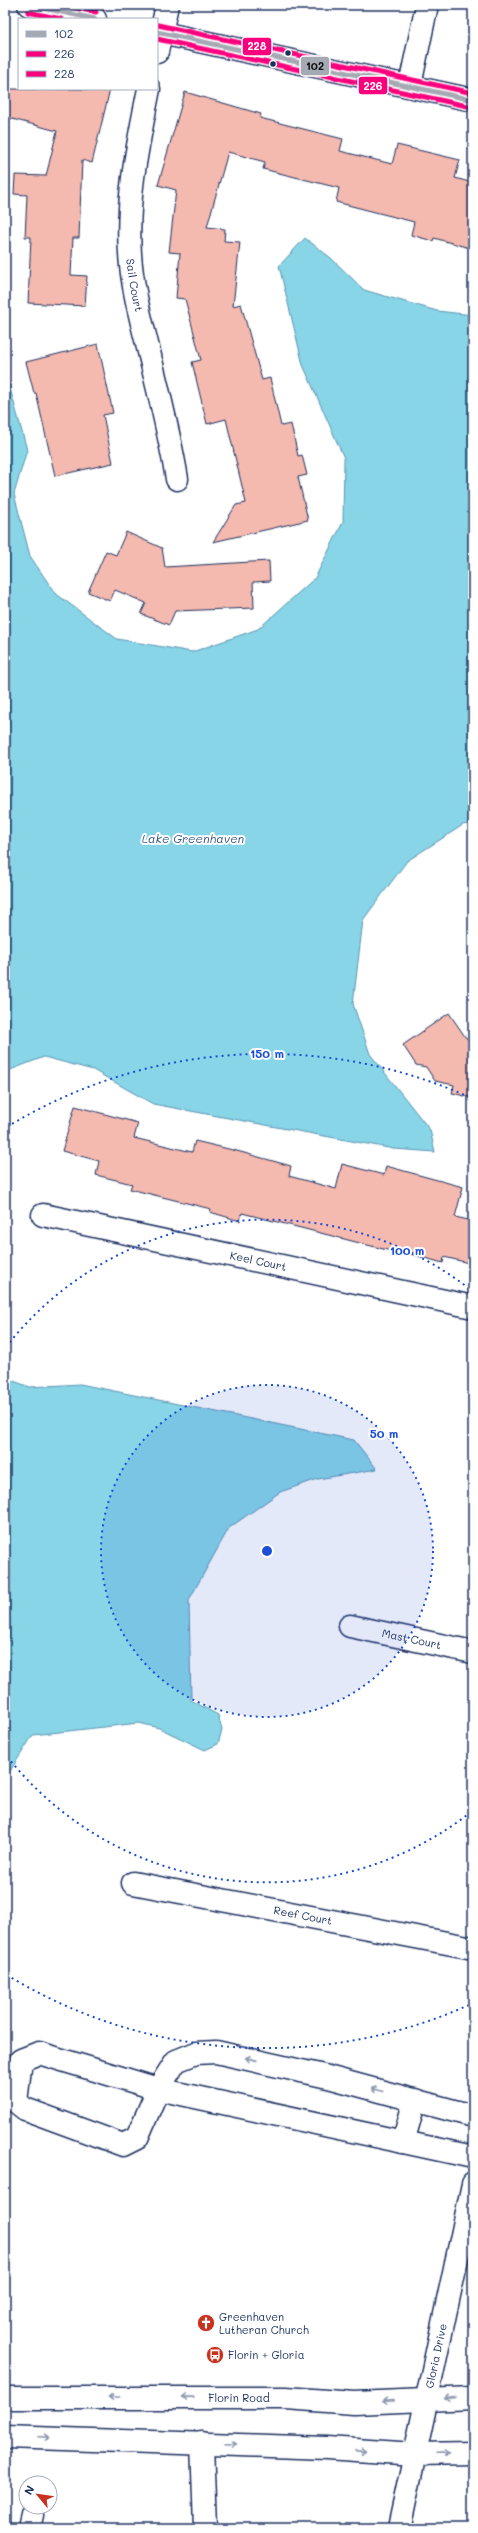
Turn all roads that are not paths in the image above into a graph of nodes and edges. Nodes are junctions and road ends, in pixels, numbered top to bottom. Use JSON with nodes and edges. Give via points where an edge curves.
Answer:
{"nodes":[{"id":1,"x":29,"y":5,"type":"edge"},
{"id":2,"x":167,"y":5,"type":"edge"},
{"id":3,"x":427,"y":5,"type":"edge"},
{"id":4,"x":90,"y":18,"type":"edge"},
{"id":5,"x":158,"y":39,"type":"edge"},
{"id":6,"x":410,"y":85,"type":"junction"},
{"id":7,"x":149,"y":90,"type":"edge"},
{"id":8,"x":473,"y":100,"type":"edge"},
{"id":9,"x":177,"y":479,"type":"dead end"},
{"id":10,"x":43,"y":1215,"type":"dead end"},
{"id":11,"x":473,"y":1307,"type":"edge"},
{"id":12,"x":350,"y":1626,"type":"dead end"},
{"id":13,"x":473,"y":1652,"type":"edge"},
{"id":14,"x":133,"y":1883,"type":"dead end"},
{"id":15,"x":473,"y":1948,"type":"edge"},
{"id":16,"x":158,"y":2090,"type":"junction"},
{"id":17,"x":415,"y":2100,"type":"junction"},
{"id":18,"x":473,"y":2116,"type":"edge"},
{"id":19,"x":402,"y":2142,"type":"junction"},
{"id":20,"x":473,"y":2157,"type":"edge"},
{"id":21,"x":473,"y":2184,"type":"edge"},
{"id":22,"x":5,"y":2398,"type":"edge"},
{"id":23,"x":473,"y":2398,"type":"edge"},
{"id":24,"x":427,"y":2401,"type":"junction"},
{"id":25,"x":5,"y":2437,"type":"edge"},
{"id":26,"x":202,"y":2443,"type":"junction"},
{"id":27,"x":473,"y":2453,"type":"edge"},
{"id":28,"x":414,"y":2454,"type":"junction"},
{"id":29,"x":204,"y":2528,"type":"edge"},
{"id":30,"x":399,"y":2528,"type":"edge"}],
"edges":[{"from":1,"to":4,"type":"street"},
{"from":2,"to":5,"type":"street"},
{"from":3,"to":6,"type":"street"},
{"from":5,"to":6,"type":"street"},
{"from":6,"to":8,"type":"street"},
{"from":7,"to":9,"type":"street","name":"Sail Court","via":[[135,158],[130,206],[130,254],[135,295],[171,441]]},
{"from":10,"to":11,"type":"street","name":"Keel Court"},
{"from":12,"to":13,"type":"street","name":"Mast Court"},
{"from":14,"to":15,"type":"street","name":"Reef Court"},
{"from":16,"to":16,"type":"street","via":[[39,2053],[21,2060],[16,2102],[25,2109],[123,2145],[137,2138]]},
{"from":17,"to":16,"type":"street","one_way":true,"via":[[216,2052],[196,2053],[176,2061]]},
{"from":16,"to":19,"type":"street"},
{"from":17,"to":18,"type":"street"},
{"from":17,"to":19,"type":"street"},
{"from":19,"to":20,"type":"street"},
{"from":21,"to":24,"type":"street","name":"Gloria Drive"},
{"from":24,"to":22,"type":"street","name":"Florin Road","one_way":true,"via":[[354,2403],[286,2398]]},
{"from":23,"to":24,"type":"street","name":"Florin Road","one_way":true},
{"from":24,"to":28,"type":"street","name":"Gloria Drive"},
{"from":25,"to":26,"type":"street","one_way":true},
{"from":26,"to":28,"type":"street","one_way":true},
{"from":26,"to":29,"type":"street"},
{"from":28,"to":27,"type":"street","one_way":true},
{"from":28,"to":30,"type":"street","name":"Gloria Drive"}]}
